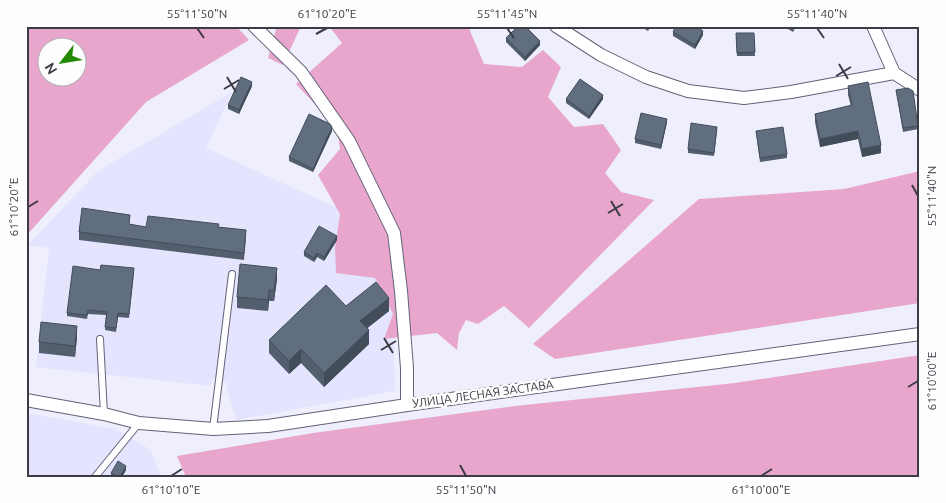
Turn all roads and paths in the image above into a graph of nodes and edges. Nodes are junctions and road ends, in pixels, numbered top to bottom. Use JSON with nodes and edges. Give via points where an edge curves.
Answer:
{"nodes":[{"id":1,"x":254,"y":26,"type":"edge"},
{"id":2,"x":556,"y":26,"type":"edge"},
{"id":3,"x":873,"y":26,"type":"edge"},
{"id":4,"x":894,"y":73,"type":"junction"},
{"id":5,"x":920,"y":90,"type":"edge"},
{"id":6,"x":232,"y":274,"type":"dead end"},
{"id":7,"x":920,"y":334,"type":"edge"},
{"id":8,"x":100,"y":339,"type":"dead end"},
{"id":9,"x":26,"y":400,"type":"edge"},
{"id":10,"x":407,"y":405,"type":"junction"},
{"id":11,"x":104,"y":414,"type":"junction"},
{"id":12,"x":139,"y":423,"type":"junction"},
{"id":13,"x":213,"y":429,"type":"junction"},
{"id":14,"x":95,"y":477,"type":"edge"}],
"edges":[{"from":1,"to":10,"type":"street","name":"УЛИЦА ЛЕСНАЯ ЗАСТАВА","via":[[301,72],[349,141],[394,233],[408,368]]},
{"from":2,"to":4,"type":"street","via":[[601,55],[646,77],[688,91],[744,98]]},
{"from":3,"to":4,"type":"street"},
{"from":4,"to":5,"type":"street"},
{"from":6,"to":13,"type":"lane"},
{"from":7,"to":10,"type":"street","name":"УЛИЦА ЛЕСНАЯ ЗАСТАВА"},
{"from":8,"to":11,"type":"lane"},
{"from":9,"to":11,"type":"street"},
{"from":10,"to":13,"type":"street","via":[[268,426]]},
{"from":11,"to":12,"type":"street"},
{"from":12,"to":13,"type":"street"},
{"from":12,"to":14,"type":"lane"}]}
